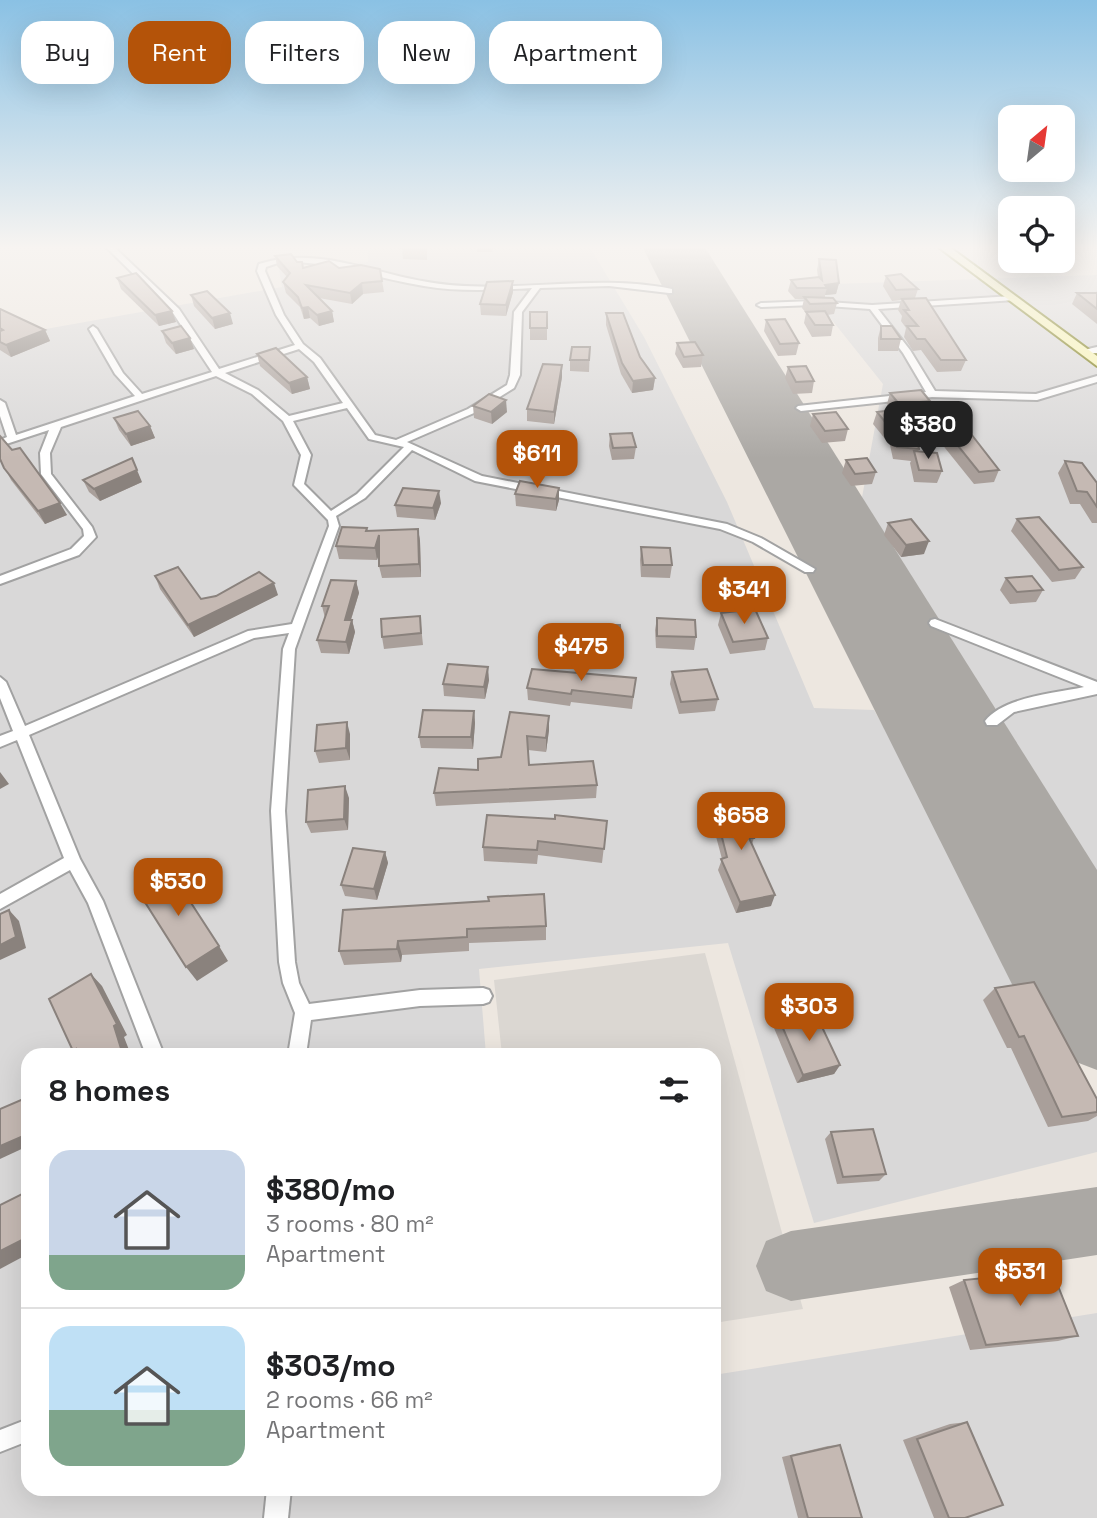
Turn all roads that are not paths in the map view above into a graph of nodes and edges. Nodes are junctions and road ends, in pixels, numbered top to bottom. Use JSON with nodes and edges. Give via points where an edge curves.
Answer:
{"nodes":[{"id":1,"x":180,"y":317,"type":"edge"},
{"id":2,"x":281,"y":317,"type":"edge"},
{"id":3,"x":518,"y":317,"type":"edge"},
{"id":4,"x":880,"y":317,"type":"edge"},
{"id":5,"x":1037,"y":317,"type":"edge"},
{"id":6,"x":93,"y":329,"type":"dead end"},
{"id":7,"x":300,"y":346,"type":"junction"},
{"id":8,"x":1097,"y":350,"type":"edge"},
{"id":9,"x":1083,"y":351,"type":"junction"},
{"id":10,"x":1097,"y":362,"type":"edge"},
{"id":11,"x":217,"y":373,"type":"junction"},
{"id":12,"x":1097,"y":379,"type":"edge"},
{"id":13,"x":932,"y":394,"type":"junction"},
{"id":14,"x":141,"y":398,"type":"junction"},
{"id":15,"x":0,"y":404,"type":"edge"},
{"id":16,"x":348,"y":405,"type":"junction"},
{"id":17,"x":801,"y":408,"type":"dead end"},
{"id":18,"x":287,"y":419,"type":"junction"},
{"id":19,"x":56,"y":425,"type":"junction"},
{"id":20,"x":13,"y":439,"type":"junction"},
{"id":21,"x":399,"y":442,"type":"junction"},
{"id":22,"x":0,"y":443,"type":"edge"},
{"id":23,"x":411,"y":446,"type":"junction"},
{"id":24,"x":331,"y":515,"type":"junction"},
{"id":25,"x":809,"y":569,"type":"dead end"},
{"id":26,"x":0,"y":580,"type":"edge"},
{"id":27,"x":935,"y":623,"type":"dead end"},
{"id":28,"x":294,"y":628,"type":"junction"},
{"id":29,"x":0,"y":682,"type":"edge"},
{"id":30,"x":1097,"y":688,"type":"edge"},
{"id":31,"x":992,"y":721,"type":"dead end"},
{"id":32,"x":23,"y":732,"type":"junction"},
{"id":33,"x":0,"y":741,"type":"edge"},
{"id":34,"x":74,"y":861,"type":"junction"},
{"id":35,"x":0,"y":902,"type":"edge"},
{"id":36,"x":483,"y":996,"type":"dead end"},
{"id":37,"x":304,"y":1013,"type":"junction"},
{"id":38,"x":152,"y":1048,"type":"edge"},
{"id":39,"x":298,"y":1048,"type":"edge"},
{"id":40,"x":21,"y":1433,"type":"edge"},
{"id":41,"x":0,"y":1441,"type":"edge"},
{"id":42,"x":278,"y":1496,"type":"edge"},
{"id":43,"x":276,"y":1518,"type":"edge"}],
"edges":[{"from":1,"to":11,"type":"street"},
{"from":2,"to":7,"type":"street"},
{"from":3,"to":21,"type":"street","via":[[511,386],[471,411]]},
{"from":4,"to":13,"type":"street"},
{"from":5,"to":9,"type":"main road"},
{"from":6,"to":14,"type":"street","via":[[120,374]]},
{"from":7,"to":11,"type":"street"},
{"from":7,"to":16,"type":"street","via":[[317,360]]},
{"from":8,"to":9,"type":"street"},
{"from":9,"to":10,"type":"main road"},
{"from":11,"to":14,"type":"street"},
{"from":11,"to":18,"type":"street","via":[[255,392]]},
{"from":12,"to":13,"type":"street","via":[[1037,397]]},
{"from":13,"to":17,"type":"street"},
{"from":14,"to":19,"type":"street"},
{"from":15,"to":20,"type":"street"},
{"from":16,"to":18,"type":"street"},
{"from":16,"to":21,"type":"street","via":[[368,433]]},
{"from":18,"to":24,"type":"street","via":[[305,448],[299,485]]},
{"from":19,"to":20,"type":"street"},
{"from":19,"to":26,"type":"street","via":[[45,453],[46,474],[90,537],[75,552]]},
{"from":20,"to":22,"type":"street"},
{"from":21,"to":23,"type":"street"},
{"from":23,"to":24,"type":"street","via":[[361,496]]},
{"from":23,"to":25,"type":"street","via":[[478,479],[723,526]]},
{"from":24,"to":28,"type":"street","via":[[334,526]]},
{"from":27,"to":30,"type":"street"},
{"from":28,"to":32,"type":"street","via":[[252,634]]},
{"from":28,"to":37,"type":"street","via":[[279,785],[279,856],[287,962]]},
{"from":29,"to":32,"type":"street"},
{"from":30,"to":31,"type":"street","via":[[1010,708]]},
{"from":32,"to":33,"type":"street"},
{"from":32,"to":34,"type":"street"},
{"from":34,"to":35,"type":"street"},
{"from":34,"to":38,"type":"street","via":[[95,901]]},
{"from":36,"to":37,"type":"street","via":[[420,998]]},
{"from":37,"to":39,"type":"street"},
{"from":40,"to":41,"type":"street"},
{"from":42,"to":43,"type":"street"}]}
